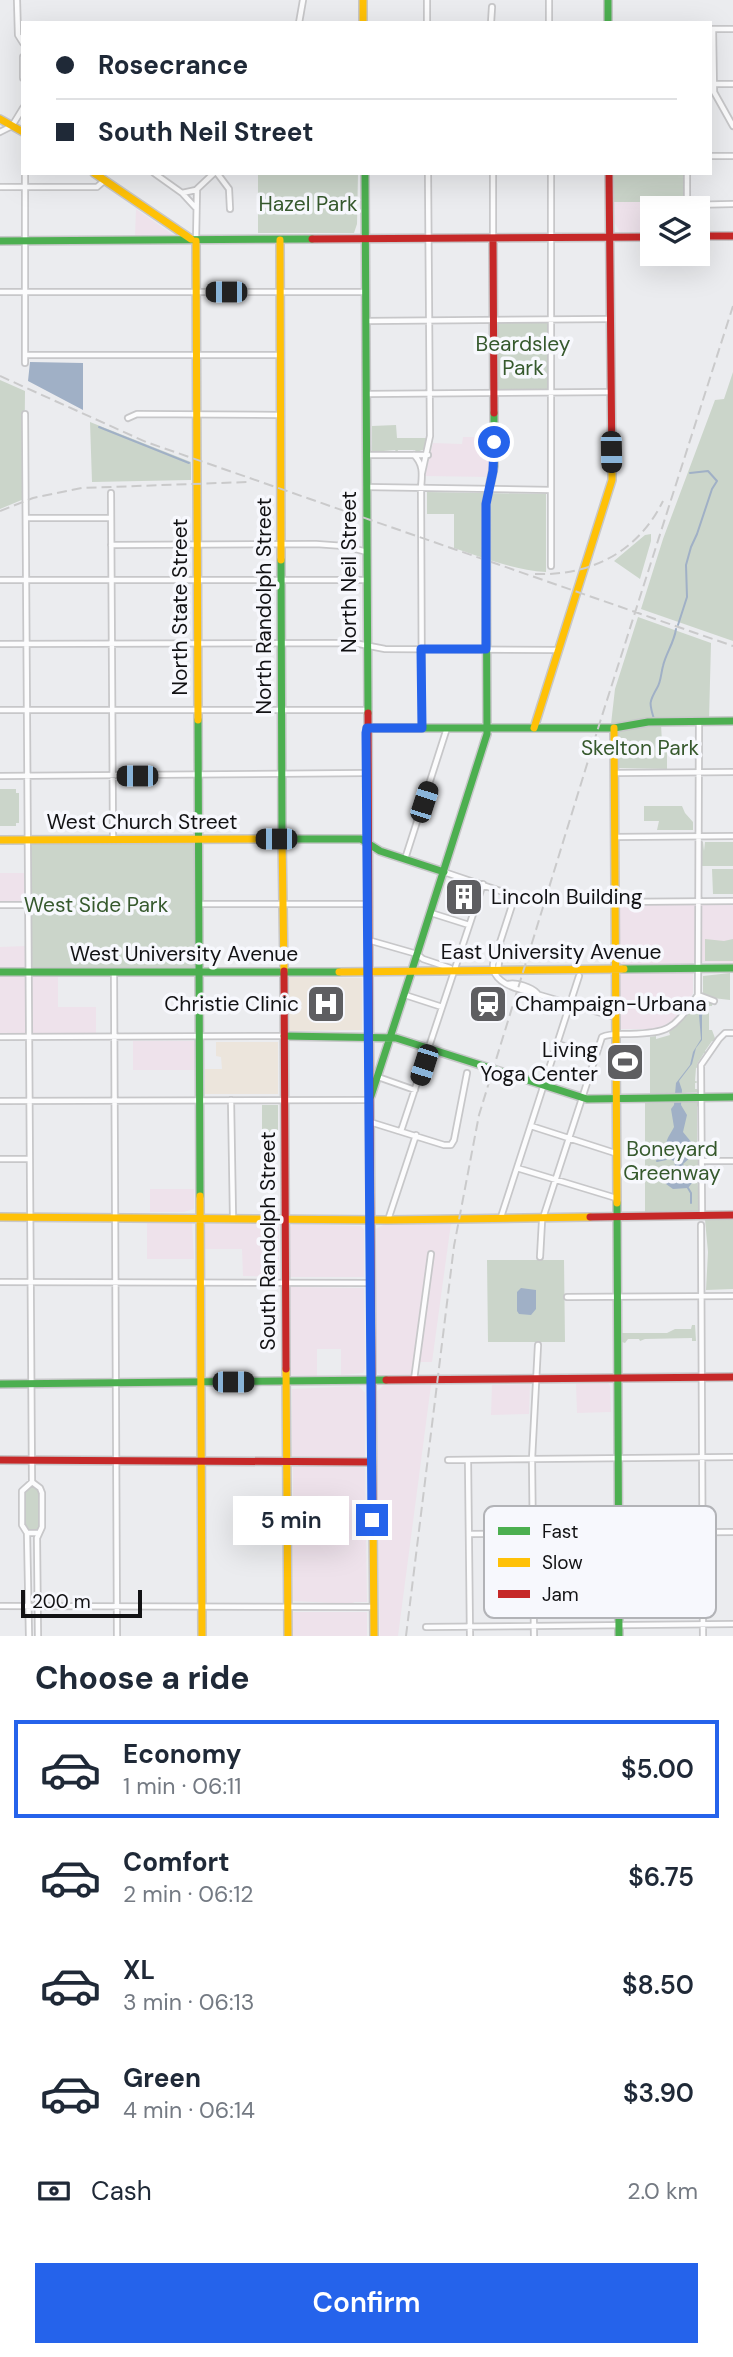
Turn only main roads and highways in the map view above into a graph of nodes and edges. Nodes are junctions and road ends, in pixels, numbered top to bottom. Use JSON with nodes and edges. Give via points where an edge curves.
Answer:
{"nodes":[{"id":1,"x":363,"y":0,"type":"edge"},
{"id":2,"x":608,"y":0,"type":"edge"},
{"id":3,"x":363,"y":21,"type":"edge"},
{"id":4,"x":608,"y":21,"type":"edge"},
{"id":5,"x":0,"y":119,"type":"edge"},
{"id":6,"x":21,"y":131,"type":"edge"},
{"id":7,"x":97,"y":175,"type":"edge"},
{"id":8,"x":365,"y":175,"type":"edge"},
{"id":9,"x":609,"y":175,"type":"edge"},
{"id":10,"x":710,"y":236,"type":"edge"},
{"id":11,"x":733,"y":236,"type":"edge"},
{"id":12,"x":610,"y":237,"type":"junction"},
{"id":13,"x":640,"y":237,"type":"edge"},
{"id":14,"x":365,"y":239,"type":"junction"},
{"id":15,"x":280,"y":240,"type":"junction"},
{"id":16,"x":493,"y":240,"type":"junction"},
{"id":17,"x":0,"y":241,"type":"edge"},
{"id":18,"x":196,"y":241,"type":"junction"},
{"id":19,"x":733,"y":721,"type":"edge"},
{"id":20,"x":367,"y":728,"type":"junction"},
{"id":21,"x":488,"y":728,"type":"junction"},
{"id":22,"x":534,"y":728,"type":"junction"},
{"id":23,"x":614,"y":728,"type":"junction"},
{"id":24,"x":198,"y":839,"type":"junction"},
{"id":25,"x":282,"y":839,"type":"junction"},
{"id":26,"x":0,"y":840,"type":"edge"},
{"id":27,"x":367,"y":842,"type":"junction"},
{"id":28,"x":444,"y":872,"type":"junction"},
{"id":29,"x":614,"y":968,"type":"junction"},
{"id":30,"x":733,"y":968,"type":"edge"},
{"id":31,"x":369,"y":970,"type":"junction"},
{"id":32,"x":412,"y":970,"type":"junction"},
{"id":33,"x":284,"y":971,"type":"junction"},
{"id":34,"x":0,"y":972,"type":"edge"},
{"id":35,"x":198,"y":973,"type":"junction"},
{"id":36,"x":284,"y":1036,"type":"junction"},
{"id":37,"x":369,"y":1036,"type":"junction"},
{"id":38,"x":391,"y":1037,"type":"junction"},
{"id":39,"x":733,"y":1097,"type":"edge"},
{"id":40,"x":615,"y":1098,"type":"junction"},
{"id":41,"x":370,"y":1100,"type":"junction"},
{"id":42,"x":615,"y":1216,"type":"junction"},
{"id":43,"x":733,"y":1216,"type":"edge"},
{"id":44,"x":0,"y":1217,"type":"edge"},
{"id":45,"x":200,"y":1218,"type":"junction"},
{"id":46,"x":285,"y":1218,"type":"junction"},
{"id":47,"x":370,"y":1220,"type":"junction"},
{"id":48,"x":733,"y":1377,"type":"edge"},
{"id":49,"x":616,"y":1378,"type":"junction"},
{"id":50,"x":371,"y":1381,"type":"junction"},
{"id":51,"x":286,"y":1382,"type":"junction"},
{"id":52,"x":201,"y":1383,"type":"junction"},
{"id":53,"x":0,"y":1384,"type":"edge"},
{"id":54,"x":0,"y":1460,"type":"edge"},
{"id":55,"x":201,"y":1461,"type":"junction"},
{"id":56,"x":287,"y":1461,"type":"junction"},
{"id":57,"x":372,"y":1462,"type":"junction"},
{"id":58,"x":617,"y":1506,"type":"edge"},
{"id":59,"x":618,"y":1618,"type":"edge"},
{"id":60,"x":202,"y":1636,"type":"edge"},
{"id":61,"x":288,"y":1636,"type":"edge"},
{"id":62,"x":374,"y":1636,"type":"edge"},
{"id":63,"x":618,"y":1636,"type":"edge"}],
"edges":[{"from":1,"to":3,"type":"main road"},
{"from":2,"to":4,"type":"main road"},
{"from":5,"to":6,"type":"main road"},
{"from":7,"to":18,"type":"main road"},
{"from":8,"to":14,"type":"main road","name":"North Neil Street"},
{"from":9,"to":12,"type":"main road"},
{"from":10,"to":11,"type":"main road"},
{"from":12,"to":13,"type":"main road"},
{"from":12,"to":16,"type":"main road"},
{"from":12,"to":22,"type":"main road","via":[[610,487]]},
{"from":14,"to":15,"type":"main road"},
{"from":14,"to":16,"type":"main road"},
{"from":14,"to":20,"type":"main road","name":"North Neil Street"},
{"from":15,"to":18,"type":"main road"},
{"from":15,"to":25,"type":"main road","name":"North Randolph Street"},
{"from":16,"to":21,"type":"main road","via":[[494,466],[486,504]]},
{"from":17,"to":18,"type":"main road"},
{"from":18,"to":24,"type":"main road","name":"North State Street"},
{"from":19,"to":23,"type":"main road","via":[[644,722]]},
{"from":20,"to":21,"type":"main road"},
{"from":20,"to":27,"type":"main road","name":"North Neil Street"},
{"from":21,"to":22,"type":"main road"},
{"from":21,"to":28,"type":"main road"},
{"from":22,"to":23,"type":"main road"},
{"from":23,"to":29,"type":"main road"},
{"from":24,"to":25,"type":"main road","name":"West Church Street"},
{"from":24,"to":26,"type":"main road","name":"West Church Street"},
{"from":24,"to":35,"type":"main road","name":"North State Street"},
{"from":25,"to":27,"type":"main road","name":"West Church Street","via":[[355,838]]},
{"from":25,"to":33,"type":"main road","name":"North Randolph Street"},
{"from":27,"to":28,"type":"main road","name":"West Church Street","via":[[380,851]]},
{"from":27,"to":31,"type":"main road","name":"North Neil Street"},
{"from":28,"to":32,"type":"main road"},
{"from":29,"to":30,"type":"main road","name":"East University Avenue"},
{"from":29,"to":32,"type":"main road","name":"East University Avenue"},
{"from":29,"to":40,"type":"main road"},
{"from":31,"to":32,"type":"main road","name":"East University Avenue"},
{"from":31,"to":33,"type":"main road","name":"West University Avenue"},
{"from":31,"to":37,"type":"main road","name":"North Neil Street"},
{"from":32,"to":38,"type":"main road"},
{"from":33,"to":35,"type":"main road","name":"West University Avenue"},
{"from":33,"to":36,"type":"main road","name":"South Randolph Street"},
{"from":34,"to":35,"type":"main road","name":"West University Avenue"},
{"from":35,"to":45,"type":"main road","name":"North State Street"},
{"from":36,"to":37,"type":"main road"},
{"from":36,"to":46,"type":"main road","name":"South Randolph Street"},
{"from":37,"to":38,"type":"main road"},
{"from":37,"to":41,"type":"main road","name":"North Neil Street"},
{"from":38,"to":40,"type":"main road","via":[[582,1098]]},
{"from":38,"to":41,"type":"main road"},
{"from":39,"to":40,"type":"main road"},
{"from":40,"to":42,"type":"main road"},
{"from":41,"to":47,"type":"main road","name":"North Neil Street"},
{"from":42,"to":43,"type":"main road"},
{"from":42,"to":47,"type":"main road"},
{"from":42,"to":49,"type":"main road"},
{"from":44,"to":45,"type":"main road"},
{"from":45,"to":46,"type":"main road"},
{"from":45,"to":52,"type":"main road","name":"North State Street"},
{"from":46,"to":47,"type":"main road"},
{"from":46,"to":51,"type":"main road","name":"South Randolph Street"},
{"from":47,"to":50,"type":"main road","name":"North Neil Street"},
{"from":48,"to":49,"type":"main road"},
{"from":49,"to":50,"type":"main road"},
{"from":49,"to":58,"type":"main road"},
{"from":50,"to":51,"type":"main road"},
{"from":50,"to":57,"type":"main road","name":"North Neil Street"},
{"from":51,"to":52,"type":"main road"},
{"from":51,"to":56,"type":"main road","name":"South Randolph Street"},
{"from":52,"to":53,"type":"main road"},
{"from":52,"to":55,"type":"main road","name":"North State Street"},
{"from":54,"to":55,"type":"main road"},
{"from":55,"to":56,"type":"main road"},
{"from":55,"to":60,"type":"main road","name":"North State Street"},
{"from":56,"to":57,"type":"main road"},
{"from":56,"to":61,"type":"main road","name":"South Randolph Street"},
{"from":57,"to":62,"type":"main road","name":"North Neil Street"},
{"from":59,"to":63,"type":"main road"}]}
